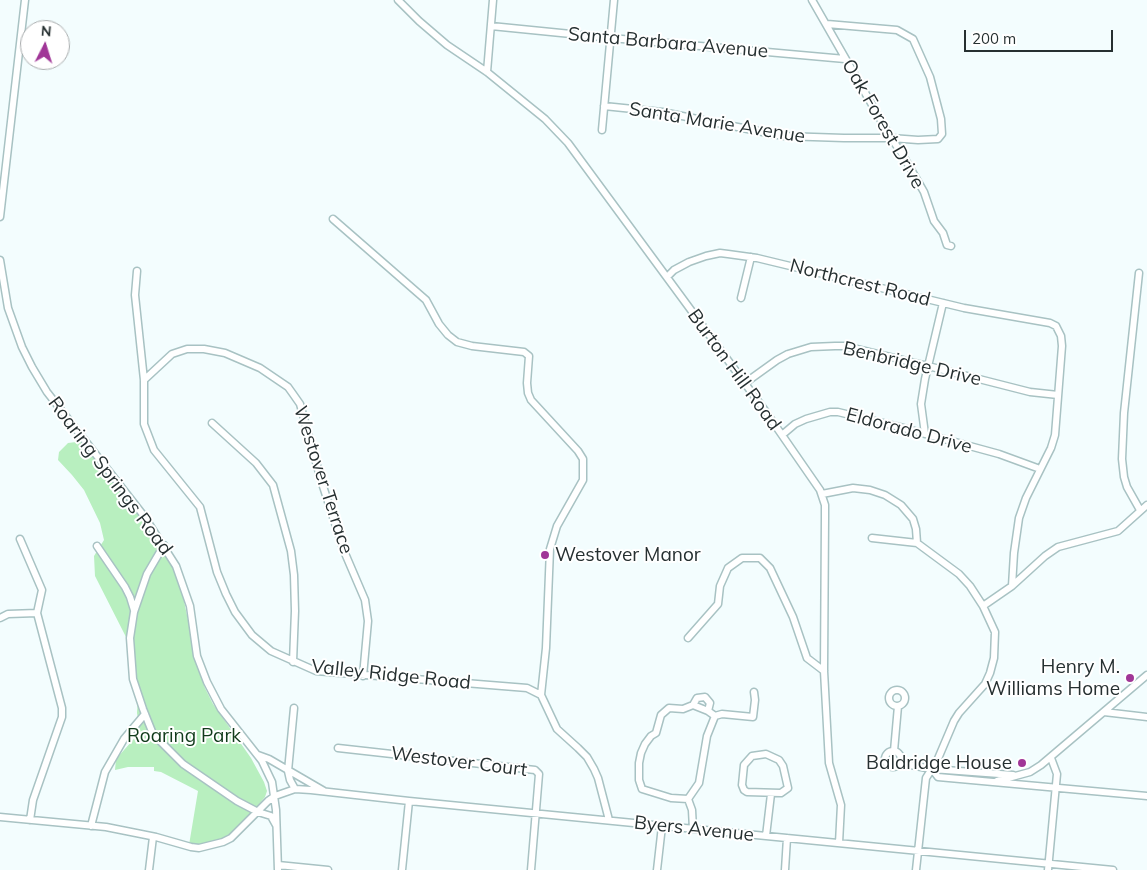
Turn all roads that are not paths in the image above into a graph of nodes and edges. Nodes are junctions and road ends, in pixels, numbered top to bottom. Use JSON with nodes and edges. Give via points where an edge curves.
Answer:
{"nodes":[{"id":1,"x":25,"y":0,"type":"edge"},
{"id":2,"x":398,"y":0,"type":"edge"},
{"id":3,"x":494,"y":0,"type":"edge"},
{"id":4,"x":614,"y":0,"type":"edge"},
{"id":5,"x":812,"y":0,"type":"edge"},
{"id":6,"x":827,"y":24,"type":"junction"},
{"id":7,"x":491,"y":26,"type":"junction"},
{"id":8,"x":611,"y":38,"type":"junction"},
{"id":9,"x":845,"y":59,"type":"junction"},
{"id":10,"x":487,"y":72,"type":"junction"},
{"id":11,"x":604,"y":106,"type":"junction"},
{"id":12,"x":602,"y":130,"type":"dead end"},
{"id":13,"x":891,"y":138,"type":"junction"},
{"id":14,"x":0,"y":217,"type":"edge"},
{"id":15,"x":333,"y":219,"type":"dead end"},
{"id":16,"x":951,"y":246,"type":"dead end"},
{"id":17,"x":751,"y":257,"type":"junction"},
{"id":18,"x":0,"y":260,"type":"edge"},
{"id":19,"x":137,"y":271,"type":"dead end"},
{"id":20,"x":1139,"y":273,"type":"dead end"},
{"id":21,"x":666,"y":277,"type":"junction"},
{"id":22,"x":741,"y":298,"type":"dead end"},
{"id":23,"x":943,"y":303,"type":"junction"},
{"id":24,"x":928,"y":366,"type":"junction"},
{"id":25,"x":144,"y":380,"type":"junction"},
{"id":26,"x":745,"y":383,"type":"junction"},
{"id":27,"x":1058,"y":395,"type":"junction"},
{"id":28,"x":212,"y":423,"type":"dead end"},
{"id":29,"x":925,"y":434,"type":"junction"},
{"id":30,"x":782,"y":435,"type":"junction"},
{"id":31,"x":1040,"y":469,"type":"junction"},
{"id":32,"x":822,"y":494,"type":"junction"},
{"id":33,"x":1147,"y":505,"type":"edge"},
{"id":34,"x":1140,"y":510,"type":"junction"},
{"id":35,"x":872,"y":538,"type":"dead end"},
{"id":36,"x":20,"y":539,"type":"dead end"},
{"id":37,"x":917,"y":544,"type":"junction"},
{"id":38,"x":164,"y":545,"type":"junction"},
{"id":39,"x":97,"y":546,"type":"dead end"},
{"id":40,"x":1012,"y":586,"type":"junction"},
{"id":41,"x":983,"y":606,"type":"junction"},
{"id":42,"x":134,"y":612,"type":"junction"},
{"id":43,"x":37,"y":613,"type":"junction"},
{"id":44,"x":0,"y":618,"type":"edge"},
{"id":45,"x":688,"y":638,"type":"dead end"},
{"id":46,"x":293,"y":662,"type":"junction"},
{"id":47,"x":824,"y":671,"type":"junction"},
{"id":48,"x":1147,"y":675,"type":"edge"},
{"id":49,"x":363,"y":676,"type":"junction"},
{"id":50,"x":754,"y":692,"type":"dead end"},
{"id":51,"x":541,"y":696,"type":"junction"},
{"id":52,"x":693,"y":705,"type":"junction"},
{"id":53,"x":898,"y":706,"type":"dead end"},
{"id":54,"x":294,"y":708,"type":"dead end"},
{"id":55,"x":708,"y":711,"type":"junction"},
{"id":56,"x":1104,"y":712,"type":"junction"},
{"id":57,"x":145,"y":714,"type":"junction"},
{"id":58,"x":715,"y":716,"type":"junction"},
{"id":59,"x":1147,"y":717,"type":"edge"},
{"id":60,"x":338,"y":748,"type":"dead end"},
{"id":61,"x":894,"y":751,"type":"junction"},
{"id":62,"x":257,"y":755,"type":"junction"},
{"id":63,"x":1051,"y":758,"type":"junction"},
{"id":64,"x":900,"y":763,"type":"junction"},
{"id":65,"x":932,"y":769,"type":"junction"},
{"id":66,"x":288,"y":771,"type":"junction"},
{"id":67,"x":1018,"y":775,"type":"junction"},
{"id":68,"x":993,"y":783,"type":"junction"},
{"id":69,"x":1056,"y":789,"type":"junction"},
{"id":70,"x":295,"y":790,"type":"junction"},
{"id":71,"x":325,"y":791,"type":"junction"},
{"id":72,"x":771,"y":794,"type":"junction"},
{"id":73,"x":275,"y":796,"type":"junction"},
{"id":74,"x":1147,"y":796,"type":"edge"},
{"id":75,"x":688,"y":798,"type":"junction"},
{"id":76,"x":409,"y":801,"type":"junction"},
{"id":77,"x":258,"y":812,"type":"junction"},
{"id":78,"x":535,"y":813,"type":"junction"},
{"id":79,"x":0,"y":817,"type":"edge"},
{"id":80,"x":30,"y":820,"type":"junction"},
{"id":81,"x":609,"y":820,"type":"junction"},
{"id":82,"x":90,"y":826,"type":"junction"},
{"id":83,"x":277,"y":826,"type":"junction"},
{"id":84,"x":662,"y":826,"type":"junction"},
{"id":85,"x":693,"y":829,"type":"junction"},
{"id":86,"x":766,"y":836,"type":"junction"},
{"id":87,"x":153,"y":837,"type":"junction"},
{"id":88,"x":787,"y":838,"type":"junction"},
{"id":89,"x":839,"y":843,"type":"junction"},
{"id":90,"x":918,"y":851,"type":"junction"},
{"id":91,"x":278,"y":867,"type":"edge"},
{"id":92,"x":1048,"y":867,"type":"edge"},
{"id":93,"x":149,"y":870,"type":"edge"},
{"id":94,"x":328,"y":870,"type":"edge"},
{"id":95,"x":402,"y":870,"type":"edge"},
{"id":96,"x":531,"y":870,"type":"edge"},
{"id":97,"x":657,"y":870,"type":"edge"},
{"id":98,"x":784,"y":870,"type":"edge"},
{"id":99,"x":916,"y":870,"type":"edge"},
{"id":100,"x":1114,"y":870,"type":"edge"}],
"edges":[{"from":1,"to":14,"type":"street"},
{"from":2,"to":10,"type":"street","name":"Burton Hill Road","via":[[447,45]]},
{"from":3,"to":7,"type":"street"},
{"from":4,"to":8,"type":"street"},
{"from":5,"to":6,"type":"street","name":"Oak Forest Drive"},
{"from":6,"to":9,"type":"street","name":"Oak Forest Drive"},
{"from":6,"to":13,"type":"street","name":"Santa Marie Avenue","via":[[897,30],[913,39],[930,77],[942,134],[938,139]]},
{"from":7,"to":8,"type":"street","name":"Santa Barbara Avenue"},
{"from":7,"to":10,"type":"street"},
{"from":8,"to":9,"type":"street","name":"Santa Barbara Avenue"},
{"from":8,"to":11,"type":"street"},
{"from":9,"to":13,"type":"street","name":"Oak Forest Drive"},
{"from":10,"to":21,"type":"street","name":"Burton Hill Road","via":[[545,119],[568,143]]},
{"from":11,"to":12,"type":"street"},
{"from":11,"to":13,"type":"street","name":"Santa Marie Avenue","via":[[662,112],[783,136]]},
{"from":13,"to":16,"type":"street","name":"Oak Forest Drive","via":[[924,192],[947,245]]},
{"from":15,"to":51,"type":"street","via":[[420,294],[439,324],[457,342],[524,352],[529,356],[527,383],[531,400],[582,459],[583,480],[557,526],[550,549]]},
{"from":17,"to":21,"type":"street","name":"Northcrest Road","via":[[720,253],[706,256],[681,266]]},
{"from":17,"to":22,"type":"street"},
{"from":17,"to":23,"type":"street","name":"Northcrest Road"},
{"from":18,"to":38,"type":"street","name":"Roaring Springs Road","via":[[8,308],[32,367],[47,392]]},
{"from":19,"to":25,"type":"street","name":"Valley Ridge Road","via":[[135,295]]},
{"from":20,"to":34,"type":"street","via":[[1122,459],[1127,487]]},
{"from":21,"to":26,"type":"street","name":"Burton Hill Road"},
{"from":23,"to":24,"type":"street"},
{"from":23,"to":27,"type":"street","name":"Northcrest Road","via":[[1050,323],[1057,328],[1062,346]]},
{"from":24,"to":26,"type":"street","name":"Benbridge Drive","via":[[845,346],[811,347],[782,357]]},
{"from":24,"to":27,"type":"street","name":"Benbridge Drive","via":[[1030,392]]},
{"from":24,"to":29,"type":"street","via":[[921,404]]},
{"from":25,"to":46,"type":"street","name":"Valley Ridge Road","via":[[144,424],[154,450],[200,507],[217,572],[234,612],[263,646]]},
{"from":25,"to":49,"type":"street","name":"Westover Terrace","via":[[172,354],[187,349],[204,349],[225,353],[260,368],[288,387],[300,404],[344,551],[365,600],[368,620]]},
{"from":26,"to":30,"type":"street","name":"Burton Hill Road"},
{"from":27,"to":31,"type":"street","via":[[1055,435]]},
{"from":28,"to":46,"type":"street","via":[[256,463],[273,484],[294,575]]},
{"from":29,"to":30,"type":"street","name":"Eldorado Drive","via":[[830,412],[806,418]]},
{"from":29,"to":31,"type":"street","name":"Eldorado Drive"},
{"from":30,"to":32,"type":"street","name":"Burton Hill Road"},
{"from":31,"to":40,"type":"street","via":[[1019,518]]},
{"from":32,"to":37,"type":"street","via":[[853,488],[885,495],[909,513],[916,529]]},
{"from":32,"to":47,"type":"street","name":"Burton Hill Road","via":[[825,517]]},
{"from":33,"to":34,"type":"street"},
{"from":34,"to":40,"type":"street","via":[[1118,531],[1058,547]]},
{"from":35,"to":37,"type":"street"},
{"from":36,"to":43,"type":"street","via":[[42,590]]},
{"from":37,"to":41,"type":"street","via":[[959,574]]},
{"from":38,"to":42,"type":"street","via":[[147,574]]},
{"from":38,"to":62,"type":"street","name":"Roaring Springs Road","via":[[185,590],[197,656],[207,682],[221,709]]},
{"from":39,"to":42,"type":"street","via":[[125,587]]},
{"from":40,"to":41,"type":"street"},
{"from":41,"to":65,"type":"street","via":[[995,632],[990,673],[985,684],[954,721]]},
{"from":42,"to":57,"type":"street","via":[[130,638],[133,679]]},
{"from":43,"to":44,"type":"street","via":[[8,614]]},
{"from":43,"to":80,"type":"street","via":[[62,717],[33,800]]},
{"from":45,"to":47,"type":"street","via":[[718,604],[720,586],[728,568],[742,558],[760,558],[770,568],[793,616],[807,658]]},
{"from":46,"to":49,"type":"street","name":"Valley Ridge Road","via":[[316,671]]},
{"from":47,"to":89,"type":"street","name":"Burton Hill Road","via":[[829,763],[841,805]]},
{"from":48,"to":56,"type":"street"},
{"from":49,"to":51,"type":"street","name":"Valley Ridge Road","via":[[527,688]]},
{"from":50,"to":58,"type":"street","via":[[753,717]]},
{"from":51,"to":81,"type":"street","via":[[557,729],[578,748],[594,770]]},
{"from":52,"to":55,"type":"street"},
{"from":52,"to":55,"type":"street","via":[[697,698],[705,697],[710,703]]},
{"from":52,"to":75,"type":"street","via":[[683,709],[669,708],[661,715],[656,733],[644,744],[638,771],[642,789],[671,798]]},
{"from":53,"to":61,"type":"street"},
{"from":54,"to":66,"type":"street"},
{"from":55,"to":58,"type":"street"},
{"from":56,"to":59,"type":"street"},
{"from":56,"to":63,"type":"street"},
{"from":57,"to":77,"type":"street","via":[[153,734],[183,764]]},
{"from":57,"to":82,"type":"street","via":[[124,739],[105,772]]},
{"from":58,"to":75,"type":"street","via":[[707,736],[699,783]]},
{"from":60,"to":78,"type":"street","name":"Westover Court","via":[[533,769],[539,774]]},
{"from":61,"to":64,"type":"street","via":[[899,753]]},
{"from":61,"to":64,"type":"street","via":[[888,752],[885,762],[895,767]]},
{"from":62,"to":66,"type":"street"},
{"from":62,"to":73,"type":"street","name":"Roaring Springs Road","via":[[267,770]]},
{"from":63,"to":67,"type":"street","via":[[1030,772]]},
{"from":63,"to":69,"type":"street","via":[[1057,774]]},
{"from":64,"to":65,"type":"street"},
{"from":65,"to":67,"type":"street"},
{"from":65,"to":68,"type":"street","via":[[938,777]]},
{"from":65,"to":90,"type":"street","via":[[924,788]]},
{"from":66,"to":70,"type":"street"},
{"from":66,"to":71,"type":"street"},
{"from":67,"to":68,"type":"street"},
{"from":68,"to":69,"type":"street"},
{"from":69,"to":74,"type":"street"},
{"from":69,"to":92,"type":"street"},
{"from":70,"to":71,"type":"street","name":"Byers Avenue"},
{"from":70,"to":73,"type":"street","name":"Byers Avenue"},
{"from":71,"to":76,"type":"street","name":"Byers Avenue"},
{"from":72,"to":72,"type":"street","via":[[744,790],[744,765],[752,756],[767,755],[779,760],[783,766],[788,788]]},
{"from":72,"to":86,"type":"street"},
{"from":73,"to":77,"type":"street"},
{"from":73,"to":83,"type":"street","name":"Roaring Springs Road"},
{"from":75,"to":85,"type":"street"},
{"from":76,"to":78,"type":"street","name":"Byers Avenue"},
{"from":76,"to":95,"type":"street"},
{"from":77,"to":83,"type":"street","via":[[271,816]]},
{"from":77,"to":87,"type":"street","via":[[231,838],[209,846],[191,847]]},
{"from":78,"to":81,"type":"street","name":"Byers Avenue"},
{"from":78,"to":96,"type":"street"},
{"from":79,"to":80,"type":"street"},
{"from":80,"to":82,"type":"street"},
{"from":81,"to":84,"type":"street","name":"Byers Avenue"},
{"from":82,"to":87,"type":"street"},
{"from":83,"to":91,"type":"street","name":"Roaring Springs Road"},
{"from":84,"to":85,"type":"street","name":"Byers Avenue"},
{"from":84,"to":97,"type":"street"},
{"from":85,"to":86,"type":"street","name":"Byers Avenue"},
{"from":86,"to":88,"type":"street","name":"Byers Avenue"},
{"from":87,"to":93,"type":"street"},
{"from":88,"to":89,"type":"street","name":"Byers Avenue"},
{"from":88,"to":98,"type":"street"},
{"from":89,"to":90,"type":"street","name":"Byers Avenue"},
{"from":90,"to":92,"type":"street","name":"Byers Avenue"},
{"from":90,"to":99,"type":"street"},
{"from":91,"to":94,"type":"street"},
{"from":92,"to":100,"type":"street","name":"Byers Avenue"}]}
